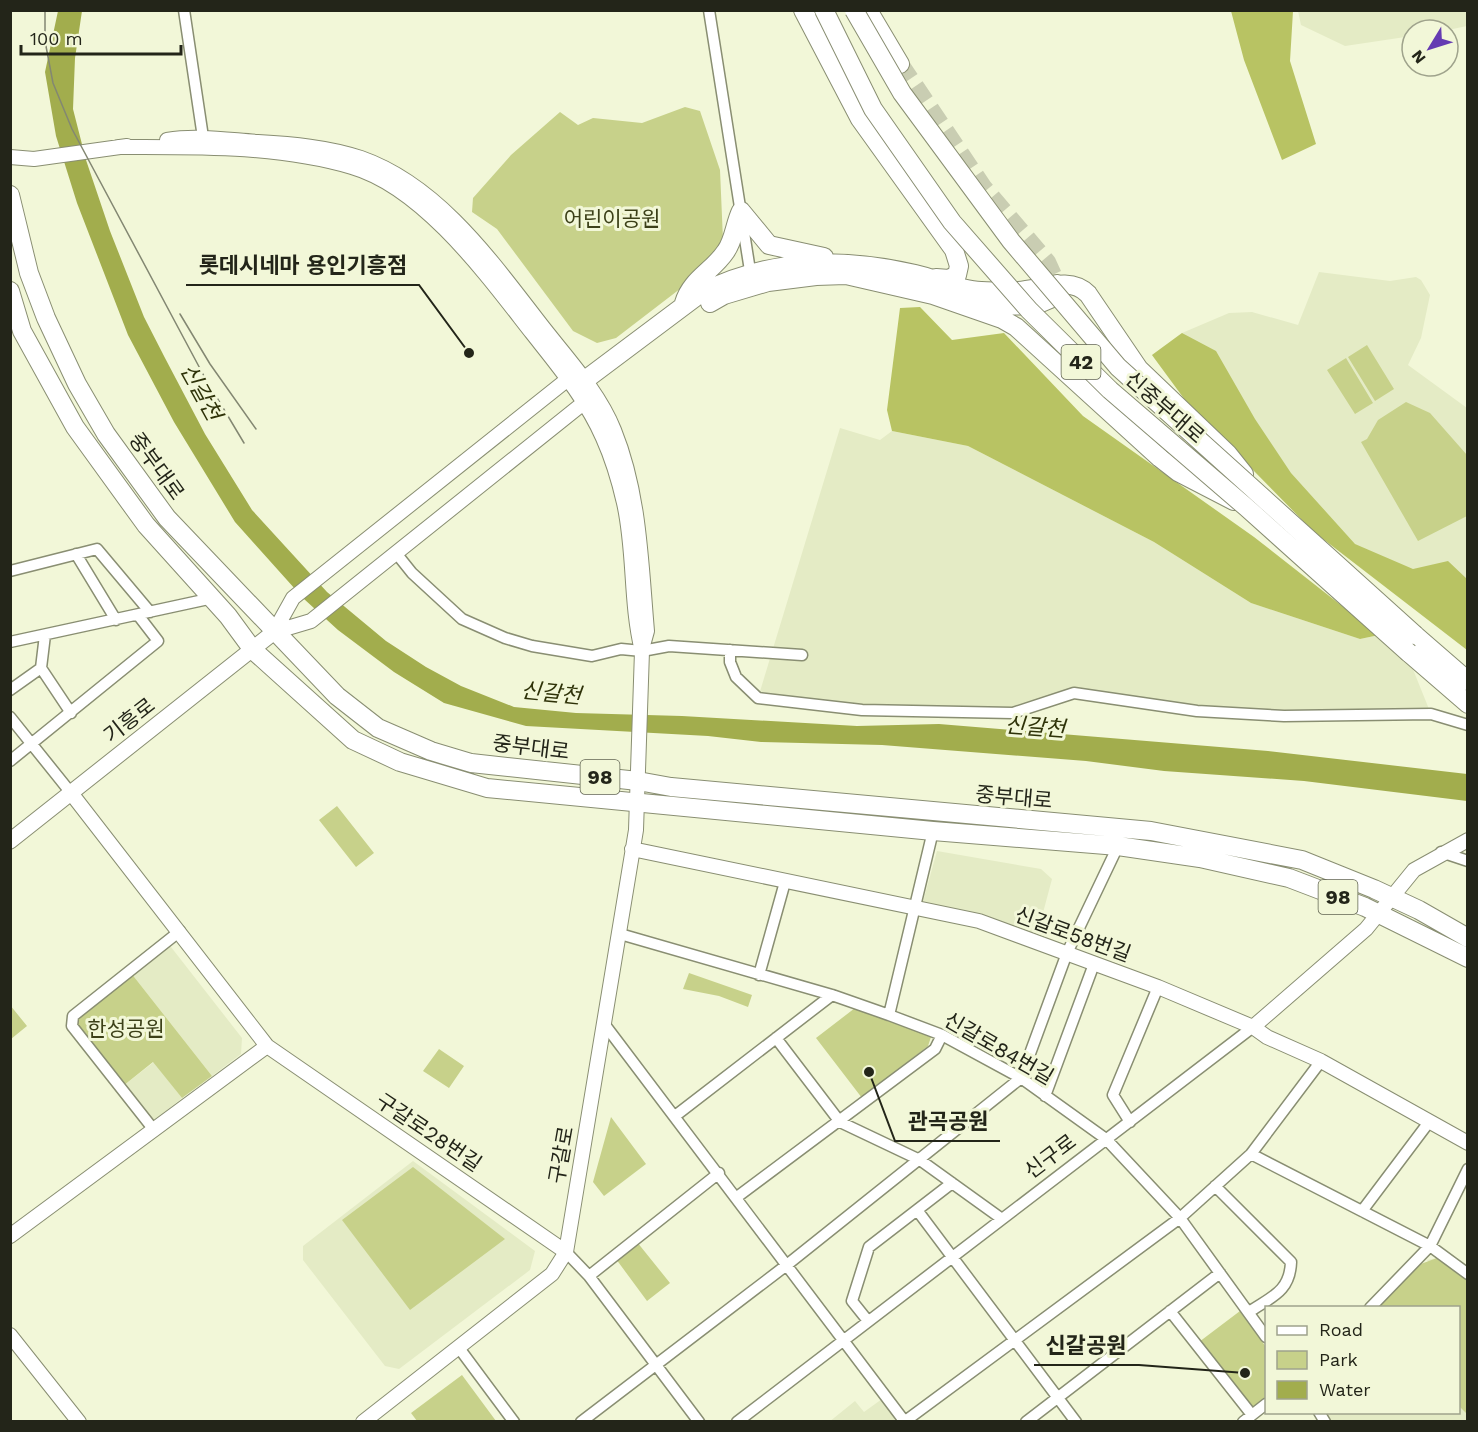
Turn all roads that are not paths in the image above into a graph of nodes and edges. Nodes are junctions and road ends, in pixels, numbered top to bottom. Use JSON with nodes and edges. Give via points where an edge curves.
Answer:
{"nodes":[{"id":1,"x":184,"y":10,"type":"edge"},
{"id":2,"x":709,"y":10,"type":"edge"},
{"id":3,"x":803,"y":10,"type":"edge"},
{"id":4,"x":824,"y":10,"type":"edge"},
{"id":5,"x":854,"y":10,"type":"edge"},
{"id":6,"x":868,"y":10,"type":"edge"},
{"id":7,"x":900,"y":64,"type":"tunnel mouth"},
{"id":8,"x":204,"y":143,"type":"junction"},
{"id":9,"x":10,"y":157,"type":"edge"},
{"id":10,"x":10,"y":195,"type":"edge"},
{"id":11,"x":741,"y":211,"type":"junction"},
{"id":12,"x":833,"y":262,"type":"junction"},
{"id":13,"x":752,"y":280,"type":"junction"},
{"id":14,"x":932,"y":286,"type":"junction"},
{"id":15,"x":10,"y":291,"type":"edge"},
{"id":16,"x":683,"y":306,"type":"junction"},
{"id":17,"x":17,"y":311,"type":"junction"},
{"id":18,"x":12,"y":336,"type":"edge"},
{"id":19,"x":34,"y":351,"type":"junction"},
{"id":20,"x":583,"y":386,"type":"junction"},
{"id":21,"x":1253,"y":501,"type":"junction"},
{"id":22,"x":396,"y":553,"type":"junction"},
{"id":23,"x":76,"y":554,"type":"junction"},
{"id":24,"x":10,"y":571,"type":"edge"},
{"id":25,"x":213,"y":598,"type":"junction"},
{"id":26,"x":150,"y":612,"type":"junction"},
{"id":27,"x":138,"y":615,"type":"junction"},
{"id":28,"x":116,"y":620,"type":"junction"},
{"id":29,"x":274,"y":632,"type":"junction"},
{"id":30,"x":45,"y":635,"type":"junction"},
{"id":31,"x":10,"y":642,"type":"edge"},
{"id":32,"x":253,"y":650,"type":"junction"},
{"id":33,"x":730,"y":650,"type":"junction"},
{"id":34,"x":642,"y":651,"type":"junction"},
{"id":35,"x":802,"y":655,"type":"dead end"},
{"id":36,"x":40,"y":668,"type":"junction"},
{"id":37,"x":1467,"y":681,"type":"edge"},
{"id":38,"x":10,"y":690,"type":"edge"},
{"id":39,"x":1467,"y":704,"type":"edge"},
{"id":40,"x":71,"y":713,"type":"junction"},
{"id":41,"x":10,"y":717,"type":"edge"},
{"id":42,"x":1467,"y":725,"type":"edge"},
{"id":43,"x":32,"y":744,"type":"junction"},
{"id":44,"x":10,"y":761,"type":"edge"},
{"id":45,"x":638,"y":781,"type":"junction"},
{"id":46,"x":71,"y":793,"type":"junction"},
{"id":47,"x":639,"y":803,"type":"junction"},
{"id":48,"x":933,"y":831,"type":"junction"},
{"id":49,"x":10,"y":841,"type":"edge"},
{"id":50,"x":1462,"y":843,"type":"edge"},
{"id":51,"x":1118,"y":846,"type":"junction"},
{"id":52,"x":632,"y":849,"type":"junction"},
{"id":53,"x":1441,"y":852,"type":"junction"},
{"id":54,"x":1467,"y":861,"type":"edge"},
{"id":55,"x":785,"y":882,"type":"junction"},
{"id":56,"x":1393,"y":897,"type":"junction"},
{"id":57,"x":916,"y":909,"type":"junction"},
{"id":58,"x":1380,"y":913,"type":"junction"},
{"id":59,"x":180,"y":931,"type":"junction"},
{"id":60,"x":620,"y":934,"type":"junction"},
{"id":61,"x":1467,"y":938,"type":"edge"},
{"id":62,"x":1067,"y":953,"type":"junction"},
{"id":63,"x":1467,"y":958,"type":"edge"},
{"id":64,"x":1094,"y":964,"type":"junction"},
{"id":65,"x":759,"y":975,"type":"junction"},
{"id":66,"x":1158,"y":987,"type":"junction"},
{"id":67,"x":832,"y":995,"type":"junction"},
{"id":68,"x":889,"y":1015,"type":"junction"},
{"id":69,"x":605,"y":1025,"type":"junction"},
{"id":70,"x":1253,"y":1027,"type":"junction"},
{"id":71,"x":942,"y":1035,"type":"junction"},
{"id":72,"x":776,"y":1038,"type":"junction"},
{"id":73,"x":267,"y":1046,"type":"junction"},
{"id":74,"x":1321,"y":1061,"type":"junction"},
{"id":75,"x":1021,"y":1078,"type":"junction"},
{"id":76,"x":1045,"y":1096,"type":"junction"},
{"id":77,"x":675,"y":1116,"type":"junction"},
{"id":78,"x":840,"y":1122,"type":"junction"},
{"id":79,"x":1130,"y":1122,"type":"junction"},
{"id":80,"x":1429,"y":1122,"type":"junction"},
{"id":81,"x":154,"y":1130,"type":"junction"},
{"id":82,"x":1106,"y":1139,"type":"junction"},
{"id":83,"x":1467,"y":1143,"type":"edge"},
{"id":84,"x":1251,"y":1154,"type":"junction"},
{"id":85,"x":920,"y":1160,"type":"junction"},
{"id":86,"x":1467,"y":1169,"type":"edge"},
{"id":87,"x":719,"y":1173,"type":"junction"},
{"id":88,"x":952,"y":1184,"type":"junction"},
{"id":89,"x":1215,"y":1186,"type":"junction"},
{"id":90,"x":737,"y":1197,"type":"junction"},
{"id":91,"x":917,"y":1210,"type":"junction"},
{"id":92,"x":1362,"y":1211,"type":"junction"},
{"id":93,"x":1180,"y":1218,"type":"junction"},
{"id":94,"x":1002,"y":1219,"type":"junction"},
{"id":95,"x":10,"y":1236,"type":"edge"},
{"id":96,"x":1430,"y":1246,"type":"junction"},
{"id":97,"x":566,"y":1252,"type":"junction"},
{"id":98,"x":952,"y":1257,"type":"junction"},
{"id":99,"x":788,"y":1264,"type":"junction"},
{"id":100,"x":1220,"y":1273,"type":"junction"},
{"id":101,"x":1467,"y":1274,"type":"edge"},
{"id":102,"x":589,"y":1276,"type":"junction"},
{"id":103,"x":1372,"y":1306,"type":"edge"},
{"id":104,"x":1170,"y":1311,"type":"junction"},
{"id":105,"x":1248,"y":1312,"type":"junction"},
{"id":106,"x":868,"y":1321,"type":"junction"},
{"id":107,"x":10,"y":1335,"type":"edge"},
{"id":108,"x":1265,"y":1336,"type":"edge"},
{"id":109,"x":844,"y":1340,"type":"junction"},
{"id":110,"x":1015,"y":1341,"type":"junction"},
{"id":111,"x":459,"y":1348,"type":"junction"},
{"id":112,"x":657,"y":1365,"type":"junction"},
{"id":113,"x":1058,"y":1397,"type":"junction"},
{"id":114,"x":1265,"y":1405,"type":"edge"},
{"id":115,"x":1247,"y":1418,"type":"edge"},
{"id":116,"x":905,"y":1421,"type":"edge"},
{"id":117,"x":79,"y":1422,"type":"edge"},
{"id":118,"x":363,"y":1422,"type":"edge"},
{"id":119,"x":514,"y":1422,"type":"edge"},
{"id":120,"x":581,"y":1422,"type":"edge"},
{"id":121,"x":699,"y":1422,"type":"edge"},
{"id":122,"x":736,"y":1422,"type":"edge"},
{"id":123,"x":1026,"y":1422,"type":"edge"},
{"id":124,"x":1076,"y":1422,"type":"edge"}],
"edges":[{"from":1,"to":8,"type":"street"},
{"from":2,"to":11,"type":"street"},
{"from":3,"to":14,"type":"main road","via":[[860,119],[954,250],[959,266],[957,275]]},
{"from":4,"to":21,"type":"main road","name":"신중부대로","number":"42","bridge":true,"via":[[873,109],[952,222],[1029,310],[1110,390]]},
{"from":5,"to":21,"type":"main road","name":"신중부대로","number":"42","bridge":true,"via":[[902,93],[1011,241],[1118,367]]},
{"from":6,"to":7,"type":"main road"},
{"from":8,"to":9,"type":"street","name":"구갈로","via":[[187,137],[34,159]]},
{"from":8,"to":20,"type":"street","name":"구갈로","via":[[301,144],[361,158],[393,174],[441,209],[484,252]]},
{"from":10,"to":29,"type":"main road","name":"중부대로","number":"98","via":[[29,273],[46,318],[106,434],[167,518]]},
{"from":11,"to":12,"type":"main road","via":[[769,245],[813,253]]},
{"from":11,"to":13,"type":"street"},
{"from":11,"to":16,"type":"main road","via":[[727,251],[687,291]]},
{"from":12,"to":13,"type":"main road","via":[[790,264]]},
{"from":12,"to":14,"type":"main road","via":[[875,265]]},
{"from":13,"to":14,"type":"main road","via":[[846,275]]},
{"from":13,"to":16,"type":"main road","via":[[720,284]]},
{"from":13,"to":20,"type":"main road","via":[[690,314]]},
{"from":14,"to":21,"type":"main road","bridge":true,"via":[[1002,319],[1034,342],[1178,472]]},
{"from":14,"to":21,"type":"main road","bridge":true,"via":[[996,304],[1029,304],[1054,297],[1057,284],[1084,290],[1139,369],[1228,454]]},
{"from":15,"to":17,"type":"main road","name":"중부대로","number":"98"},
{"from":16,"to":20,"type":"main road"},
{"from":17,"to":18,"type":"street"},
{"from":17,"to":19,"type":"main road","name":"중부대로","number":"98","via":[[22,331]]},
{"from":18,"to":19,"type":"street"},
{"from":19,"to":25,"type":"main road","name":"중부대로","number":"98","via":[[75,427],[140,516]]},
{"from":20,"to":22,"type":"street"},
{"from":20,"to":29,"type":"street","via":[[347,555],[293,598]]},
{"from":20,"to":34,"type":"street","name":"구갈로","via":[[614,429],[636,499],[647,631]]},
{"from":21,"to":37,"type":"main road","name":"신중부대로","number":"42","bridge":true},
{"from":21,"to":39,"type":"main road","name":"신중부대로","number":"42","bridge":true},
{"from":22,"to":29,"type":"street","via":[[311,621]]},
{"from":22,"to":34,"type":"street","via":[[462,619],[505,638],[592,656],[621,649]]},
{"from":23,"to":24,"type":"street"},
{"from":23,"to":26,"type":"street","via":[[97,549]]},
{"from":23,"to":28,"type":"street"},
{"from":25,"to":26,"type":"street"},
{"from":25,"to":32,"type":"main road","name":"중부대로","number":"98"},
{"from":26,"to":27,"type":"street"},
{"from":27,"to":28,"type":"street"},
{"from":27,"to":40,"type":"street","via":[[158,642]]},
{"from":28,"to":30,"type":"street"},
{"from":29,"to":32,"type":"main road","name":"기흥로"},
{"from":29,"to":45,"type":"main road","name":"중부대로","number":"98","via":[[337,696],[378,728],[431,751],[471,763]]},
{"from":30,"to":31,"type":"street"},
{"from":30,"to":36,"type":"street"},
{"from":32,"to":46,"type":"main road","name":"기흥로"},
{"from":32,"to":47,"type":"main road","name":"중부대로","number":"98","via":[[353,740],[399,762],[487,788]]},
{"from":33,"to":34,"type":"street","via":[[669,646]]},
{"from":33,"to":35,"type":"street"},
{"from":33,"to":42,"type":"street","via":[[736,677],[758,698],[862,710],[1013,713],[1074,693],[1197,711],[1284,717],[1431,714]]},
{"from":34,"to":45,"type":"street","name":"구갈로"},
{"from":36,"to":38,"type":"street"},
{"from":36,"to":40,"type":"street"},
{"from":40,"to":43,"type":"street"},
{"from":41,"to":43,"type":"street"},
{"from":43,"to":44,"type":"street"},
{"from":43,"to":46,"type":"street"},
{"from":45,"to":47,"type":"street","name":"구갈로"},
{"from":45,"to":56,"type":"main road","name":"중부대로","number":"98","via":[[1151,831],[1302,860]]},
{"from":46,"to":49,"type":"main road","name":"기흥로"},
{"from":46,"to":59,"type":"street","name":"구갈로28번길"},
{"from":47,"to":48,"type":"main road","name":"중부대로","number":"98"},
{"from":47,"to":52,"type":"street","name":"구갈로"},
{"from":48,"to":51,"type":"main road","name":"중부대로","number":"98"},
{"from":48,"to":57,"type":"street"},
{"from":50,"to":53,"type":"street","name":"신구로"},
{"from":51,"to":58,"type":"main road","name":"중부대로","number":"98","via":[[1200,858],[1289,879]]},
{"from":51,"to":62,"type":"street"},
{"from":52,"to":55,"type":"street","name":"신갈로58번길"},
{"from":52,"to":60,"type":"street","name":"구갈로"},
{"from":53,"to":54,"type":"street"},
{"from":53,"to":56,"type":"street","name":"신구로","via":[[1414,870]]},
{"from":55,"to":57,"type":"street","name":"신갈로58번길"},
{"from":55,"to":65,"type":"street"},
{"from":56,"to":58,"type":"street","name":"신구로"},
{"from":56,"to":61,"type":"main road","name":"중부대로","number":"98"},
{"from":57,"to":62,"type":"street","name":"신갈로58번길","via":[[979,921]]},
{"from":57,"to":68,"type":"street"},
{"from":58,"to":63,"type":"main road","name":"중부대로","number":"98"},
{"from":58,"to":70,"type":"street","name":"신구로"},
{"from":59,"to":73,"type":"street","name":"구갈로28번길"},
{"from":59,"to":81,"type":"street","via":[[73,1016],[72,1026]]},
{"from":60,"to":65,"type":"street","name":"신갈로84번길"},
{"from":60,"to":69,"type":"street","name":"구갈로"},
{"from":62,"to":64,"type":"street","name":"신갈로58번길"},
{"from":62,"to":75,"type":"street"},
{"from":64,"to":66,"type":"street","name":"신갈로58번길"},
{"from":64,"to":76,"type":"street"},
{"from":65,"to":67,"type":"street","name":"신갈로84번길"},
{"from":66,"to":70,"type":"street","name":"신갈로58번길"},
{"from":66,"to":79,"type":"street","via":[[1113,1095]]},
{"from":67,"to":68,"type":"street","name":"신갈로84번길"},
{"from":67,"to":72,"type":"street"},
{"from":68,"to":71,"type":"street","name":"신갈로84번길"},
{"from":69,"to":77,"type":"street"},
{"from":69,"to":97,"type":"street","name":"구갈로"},
{"from":70,"to":74,"type":"street","name":"신갈로58번길"},
{"from":70,"to":79,"type":"street","name":"신구로"},
{"from":71,"to":75,"type":"street","name":"신갈로84번길"},
{"from":71,"to":78,"type":"street","via":[[935,1049]]},
{"from":72,"to":77,"type":"street"},
{"from":72,"to":78,"type":"street"},
{"from":73,"to":81,"type":"street"},
{"from":73,"to":97,"type":"street","name":"구갈로28번길"},
{"from":74,"to":80,"type":"street","name":"신갈로58번길"},
{"from":74,"to":84,"type":"street"},
{"from":75,"to":76,"type":"street","name":"신갈로84번길"},
{"from":75,"to":85,"type":"street"},
{"from":76,"to":82,"type":"street","name":"신갈로84번길"},
{"from":77,"to":87,"type":"street"},
{"from":78,"to":85,"type":"street"},
{"from":78,"to":90,"type":"street"},
{"from":79,"to":82,"type":"street","name":"신구로"},
{"from":80,"to":83,"type":"street","name":"신갈로58번길"},
{"from":80,"to":92,"type":"street"},
{"from":81,"to":95,"type":"street"},
{"from":82,"to":93,"type":"street","name":"신갈로84번길"},
{"from":82,"to":94,"type":"street","name":"신구로"},
{"from":84,"to":89,"type":"street"},
{"from":84,"to":92,"type":"street"},
{"from":85,"to":88,"type":"street"},
{"from":85,"to":99,"type":"street"},
{"from":86,"to":96,"type":"street"},
{"from":87,"to":90,"type":"street"},
{"from":87,"to":102,"type":"street"},
{"from":88,"to":91,"type":"street"},
{"from":88,"to":94,"type":"street"},
{"from":89,"to":93,"type":"street"},
{"from":89,"to":105,"type":"street","via":[[1291,1262],[1284,1288]]},
{"from":90,"to":99,"type":"street"},
{"from":91,"to":98,"type":"street"},
{"from":91,"to":106,"type":"street","via":[[869,1247],[852,1301]]},
{"from":92,"to":96,"type":"street"},
{"from":93,"to":100,"type":"street","name":"신갈로84번길"},
{"from":93,"to":110,"type":"street"},
{"from":94,"to":98,"type":"street","name":"신구로"},
{"from":96,"to":101,"type":"street"},
{"from":96,"to":103,"type":"street"},
{"from":97,"to":102,"type":"street"},
{"from":97,"to":111,"type":"street","name":"구갈로","via":[[552,1274]]},
{"from":98,"to":106,"type":"street","name":"신구로"},
{"from":98,"to":110,"type":"street"},
{"from":99,"to":109,"type":"street"},
{"from":99,"to":112,"type":"street"},
{"from":100,"to":104,"type":"street"},
{"from":100,"to":105,"type":"street","name":"신갈로84번길"},
{"from":102,"to":112,"type":"street"},
{"from":104,"to":113,"type":"street"},
{"from":104,"to":115,"type":"street"},
{"from":105,"to":108,"type":"street","name":"신갈로84번길"},
{"from":106,"to":109,"type":"street","name":"신구로"},
{"from":107,"to":117,"type":"street"},
{"from":109,"to":116,"type":"street"},
{"from":109,"to":122,"type":"street","name":"신구로"},
{"from":110,"to":113,"type":"street"},
{"from":110,"to":116,"type":"street"},
{"from":111,"to":118,"type":"street","name":"구갈로"},
{"from":111,"to":119,"type":"street"},
{"from":112,"to":120,"type":"street"},
{"from":112,"to":121,"type":"street"},
{"from":113,"to":123,"type":"street"},
{"from":113,"to":124,"type":"street"},
{"from":114,"to":115,"type":"street"}]}
